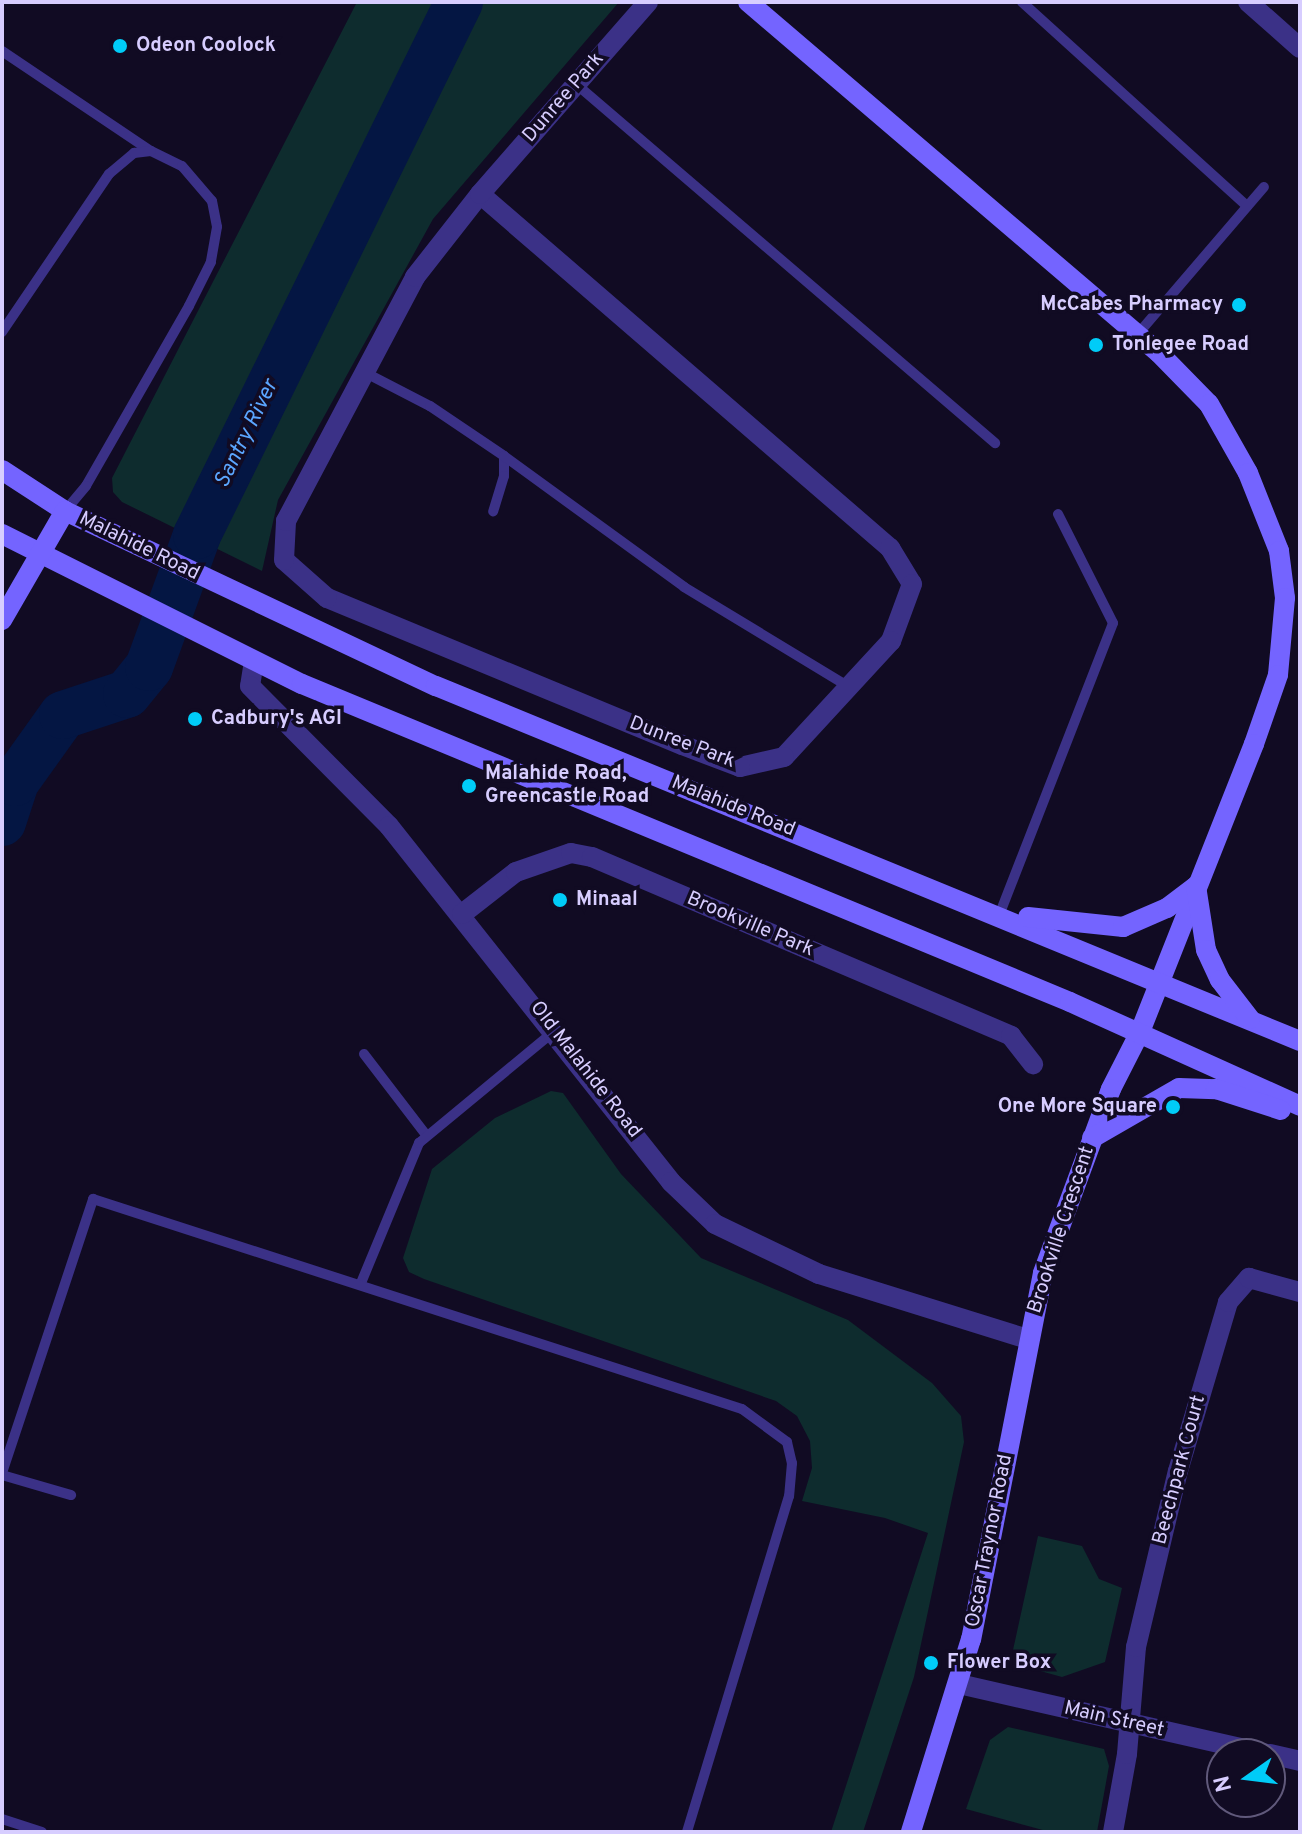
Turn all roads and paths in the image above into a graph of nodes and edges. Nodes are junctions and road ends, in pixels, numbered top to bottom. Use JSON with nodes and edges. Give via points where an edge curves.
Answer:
{"nodes":[{"id":1,"x":648,"y":2,"type":"edge"},
{"id":2,"x":748,"y":2,"type":"edge"},
{"id":3,"x":1022,"y":2,"type":"edge"},
{"id":4,"x":1248,"y":2,"type":"edge"},
{"id":5,"x":1300,"y":48,"type":"edge"},
{"id":6,"x":2,"y":51,"type":"edge"},
{"id":7,"x":576,"y":84,"type":"junction"},
{"id":8,"x":151,"y":151,"type":"junction"},
{"id":9,"x":1264,"y":187,"type":"dead end"},
{"id":10,"x":480,"y":194,"type":"junction"},
{"id":11,"x":1247,"y":206,"type":"junction"},
{"id":12,"x":2,"y":332,"type":"edge"},
{"id":13,"x":1137,"y":335,"type":"junction"},
{"id":14,"x":364,"y":372,"type":"junction"},
{"id":15,"x":995,"y":443,"type":"dead end"},
{"id":16,"x":504,"y":456,"type":"junction"},
{"id":17,"x":2,"y":470,"type":"edge"},
{"id":18,"x":65,"y":511,"type":"junction"},
{"id":19,"x":493,"y":511,"type":"dead end"},
{"id":20,"x":1058,"y":514,"type":"dead end"},
{"id":21,"x":2,"y":534,"type":"edge"},
{"id":22,"x":38,"y":556,"type":"junction"},
{"id":23,"x":2,"y":620,"type":"edge"},
{"id":24,"x":254,"y":661,"type":"junction"},
{"id":25,"x":849,"y":687,"type":"junction"},
{"id":26,"x":1196,"y":886,"type":"junction"},
{"id":27,"x":1000,"y":913,"type":"junction"},
{"id":28,"x":462,"y":914,"type":"junction"},
{"id":29,"x":1159,"y":984,"type":"junction"},
{"id":30,"x":1251,"y":1021,"type":"junction"},
{"id":31,"x":554,"y":1030,"type":"junction"},
{"id":32,"x":1139,"y":1034,"type":"junction"},
{"id":33,"x":1300,"y":1041,"type":"edge"},
{"id":34,"x":364,"y":1054,"type":"dead end"},
{"id":35,"x":1033,"y":1064,"type":"dead end"},
{"id":36,"x":1300,"y":1106,"type":"edge"},
{"id":37,"x":1300,"y":1116,"type":"edge"},
{"id":38,"x":427,"y":1136,"type":"junction"},
{"id":39,"x":1092,"y":1138,"type":"junction"},
{"id":40,"x":361,"y":1283,"type":"junction"},
{"id":41,"x":1300,"y":1292,"type":"edge"},
{"id":42,"x":1028,"y":1339,"type":"junction"},
{"id":43,"x":2,"y":1474,"type":"edge"},
{"id":44,"x":71,"y":1495,"type":"dead end"},
{"id":45,"x":959,"y":1684,"type":"junction"},
{"id":46,"x":1129,"y":1724,"type":"junction"},
{"id":47,"x":1206,"y":1740,"type":"edge"},
{"id":48,"x":2,"y":1819,"type":"edge"},
{"id":49,"x":42,"y":1832,"type":"edge"},
{"id":50,"x":687,"y":1832,"type":"edge"},
{"id":51,"x":911,"y":1832,"type":"edge"},
{"id":52,"x":1113,"y":1832,"type":"edge"}],
"edges":[{"from":1,"to":7,"type":"street","name":"Dunree Park"},
{"from":2,"to":13,"type":"main road"},
{"from":3,"to":11,"type":"lane"},
{"from":4,"to":5,"type":"street"},
{"from":6,"to":8,"type":"lane"},
{"from":7,"to":10,"type":"street","name":"Dunree Park"},
{"from":7,"to":15,"type":"lane"},
{"from":8,"to":12,"type":"lane","via":[[134,153],[109,174]]},
{"from":8,"to":18,"type":"lane","via":[[182,166],[212,201],[217,227],[211,262],[153,374],[86,486]]},
{"from":9,"to":11,"type":"lane"},
{"from":10,"to":14,"type":"street","name":"Dunree Park","via":[[415,277]]},
{"from":10,"to":25,"type":"street","name":"Dunree Park","via":[[890,548],[912,584],[904,614],[891,641]]},
{"from":11,"to":13,"type":"lane"},
{"from":13,"to":26,"type":"main road","via":[[1209,404],[1248,473],[1279,551],[1285,598],[1278,675]]},
{"from":14,"to":16,"type":"lane","via":[[430,406]]},
{"from":14,"to":25,"type":"street","name":"Dunree Park","via":[[286,521],[284,560],[327,598],[740,767],[784,757]]},
{"from":16,"to":19,"type":"lane"},
{"from":16,"to":25,"type":"lane","via":[[684,587]]},
{"from":17,"to":18,"type":"main road","name":"Malahide Road"},
{"from":18,"to":22,"type":"main road"},
{"from":18,"to":27,"type":"main road","name":"Malahide Road","via":[[436,686]]},
{"from":20,"to":27,"type":"lane","via":[[1113,623]]},
{"from":21,"to":22,"type":"main road"},
{"from":22,"to":23,"type":"main road"},
{"from":22,"to":24,"type":"main road"},
{"from":24,"to":28,"type":"street","name":"Old Malahide Road","via":[[250,686],[389,826]]},
{"from":24,"to":32,"type":"main road"},
{"from":26,"to":27,"type":"main road","via":[[1167,908],[1123,927]]},
{"from":26,"to":29,"type":"main road"},
{"from":26,"to":30,"type":"main road","via":[[1206,950],[1220,980]]},
{"from":27,"to":29,"type":"main road","name":"Malahide Road"},
{"from":28,"to":31,"type":"street","name":"Old Malahide Road"},
{"from":28,"to":35,"type":"street","name":"Brookville Park","via":[[516,872],[571,853],[592,857],[1011,1036]]},
{"from":29,"to":30,"type":"main road","name":"Malahide Road"},
{"from":29,"to":32,"type":"main road"},
{"from":30,"to":33,"type":"main road","name":"Malahide Road"},
{"from":31,"to":38,"type":"lane"},
{"from":31,"to":42,"type":"street","name":"Old Malahide Road","via":[[671,1182],[715,1224],[819,1274]]},
{"from":32,"to":36,"type":"main road"},
{"from":32,"to":39,"type":"main road","name":"Brookville Crescent"},
{"from":34,"to":38,"type":"lane"},
{"from":37,"to":39,"type":"main road","via":[[1216,1089],[1179,1088]]},
{"from":38,"to":40,"type":"lane","via":[[410,1155]]},
{"from":39,"to":42,"type":"main road","name":"Brookville Crescent","via":[[1043,1273]]},
{"from":40,"to":43,"type":"lane","via":[[93,1199]]},
{"from":40,"to":50,"type":"lane","via":[[742,1409],[787,1442],[792,1463],[789,1496]]},
{"from":41,"to":46,"type":"street","name":"Beechpark Court","via":[[1249,1278],[1228,1302],[1178,1471],[1136,1647]]},
{"from":42,"to":45,"type":"main road","name":"Oscar Traynor Road","via":[[997,1523]]},
{"from":43,"to":44,"type":"lane"},
{"from":45,"to":46,"type":"street","name":"Main Street"},
{"from":45,"to":51,"type":"main road","name":"Oscar Traynor Road"},
{"from":46,"to":47,"type":"street","name":"Main Street"},
{"from":46,"to":52,"type":"street"},
{"from":48,"to":49,"type":"lane"}]}
